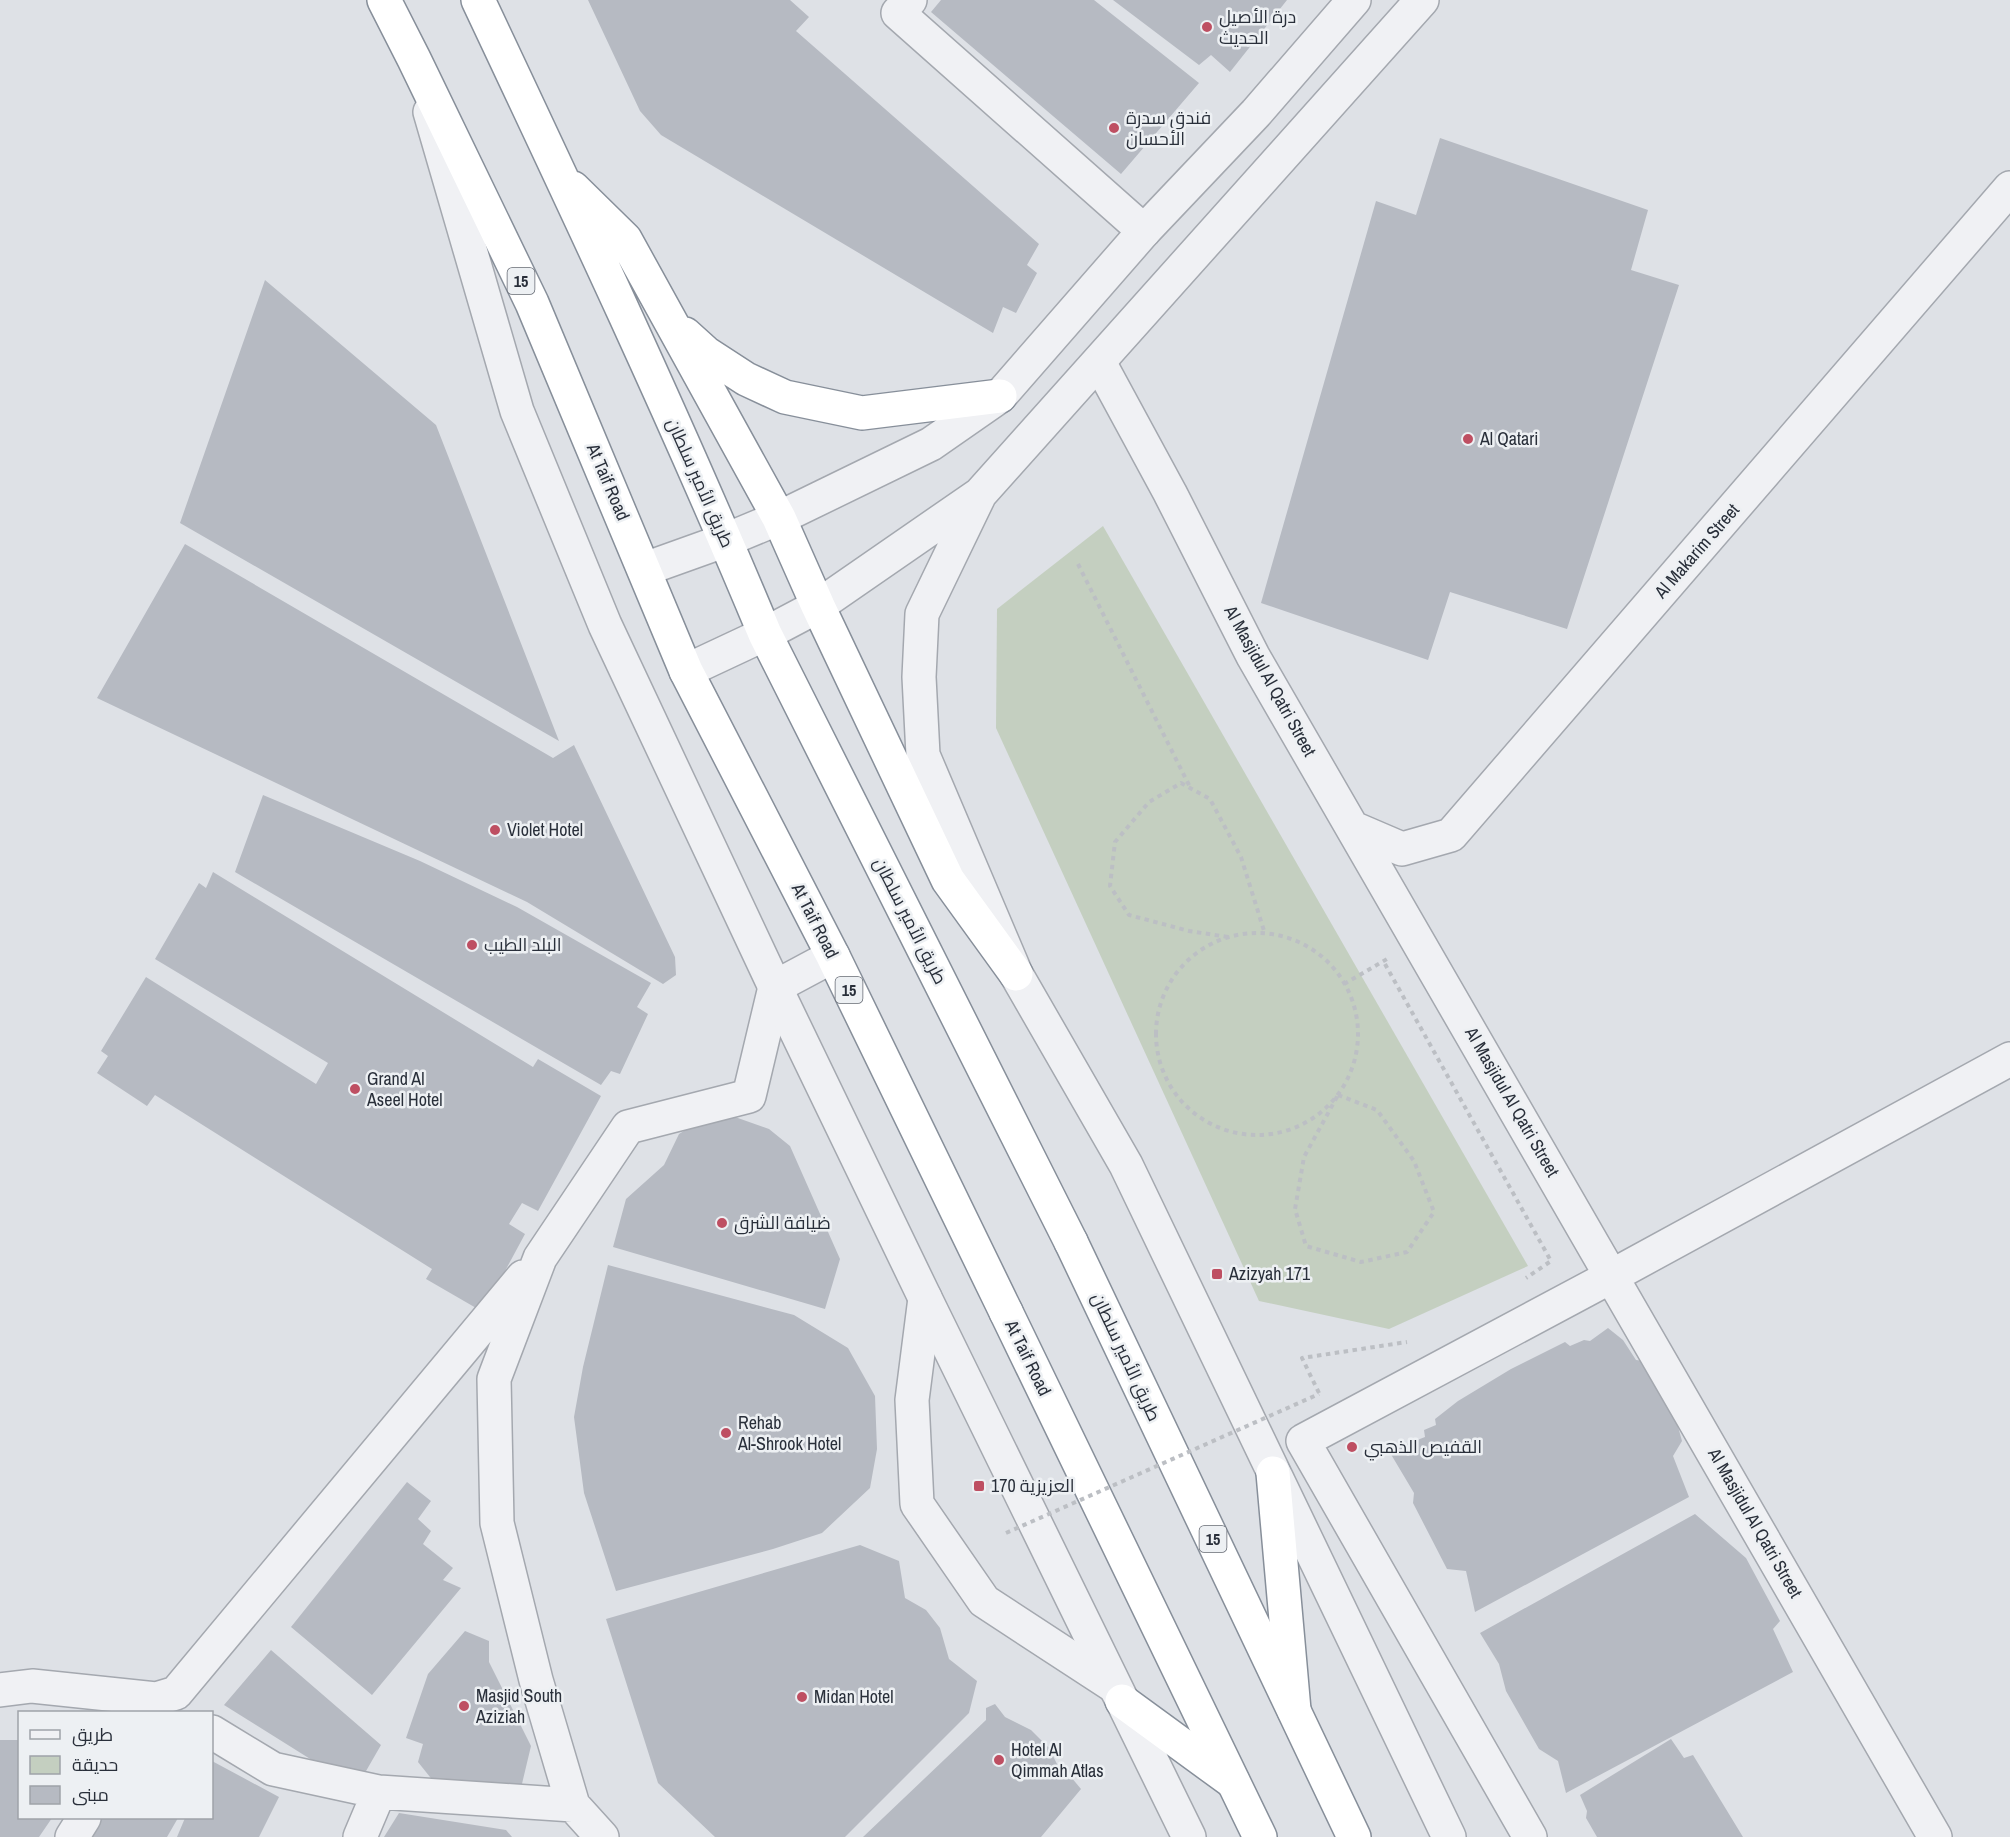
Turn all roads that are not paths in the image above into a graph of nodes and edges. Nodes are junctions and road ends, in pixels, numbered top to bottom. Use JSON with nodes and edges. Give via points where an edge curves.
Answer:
{"nodes":[{"id":1,"x":384,"y":0,"type":"edge"},
{"id":2,"x":478,"y":0,"type":"edge"},
{"id":3,"x":910,"y":0,"type":"edge"},
{"id":4,"x":1354,"y":0,"type":"edge"},
{"id":5,"x":1422,"y":0,"type":"edge"},
{"id":6,"x":414,"y":59,"type":"junction"},
{"id":7,"x":561,"y":176,"type":"junction"},
{"id":8,"x":2010,"y":188,"type":"edge"},
{"id":9,"x":1144,"y":231,"type":"junction"},
{"id":10,"x":671,"y":321,"type":"junction"},
{"id":11,"x":1099,"y":362,"type":"junction"},
{"id":12,"x":1000,"y":396,"type":"junction"},
{"id":13,"x":980,"y":494,"type":"junction"},
{"id":14,"x":779,"y":518,"type":"junction"},
{"id":15,"x":726,"y":540,"type":"junction"},
{"id":16,"x":645,"y":569,"type":"junction"},
{"id":17,"x":818,"y":606,"type":"junction"},
{"id":18,"x":765,"y":634,"type":"junction"},
{"id":19,"x":686,"y":671,"type":"junction"},
{"id":20,"x":1353,"y":828,"type":"junction"},
{"id":21,"x":833,"y":956,"type":"junction"},
{"id":22,"x":1016,"y":974,"type":"junction"},
{"id":23,"x":775,"y":987,"type":"junction"},
{"id":24,"x":2010,"y":1059,"type":"edge"},
{"id":25,"x":540,"y":1258,"type":"junction"},
{"id":26,"x":1612,"y":1276,"type":"junction"},
{"id":27,"x":925,"y":1298,"type":"junction"},
{"id":28,"x":1274,"y":1473,"type":"junction"},
{"id":29,"x":0,"y":1690,"type":"edge"},
{"id":30,"x":1118,"y":1693,"type":"junction"},
{"id":31,"x":161,"y":1708,"type":"edge"},
{"id":32,"x":1294,"y":1712,"type":"junction"},
{"id":33,"x":213,"y":1733,"type":"edge"},
{"id":34,"x":1233,"y":1782,"type":"junction"},
{"id":35,"x":380,"y":1792,"type":"junction"},
{"id":36,"x":573,"y":1805,"type":"junction"},
{"id":37,"x":83,"y":1819,"type":"edge"},
{"id":38,"x":72,"y":1837,"type":"edge"},
{"id":39,"x":360,"y":1837,"type":"edge"},
{"id":40,"x":602,"y":1837,"type":"edge"},
{"id":41,"x":1189,"y":1837,"type":"edge"},
{"id":42,"x":1260,"y":1837,"type":"edge"},
{"id":43,"x":1354,"y":1837,"type":"edge"},
{"id":44,"x":1449,"y":1837,"type":"edge"},
{"id":45,"x":1530,"y":1837,"type":"edge"},
{"id":46,"x":1935,"y":1837,"type":"edge"}],
"edges":[{"from":1,"to":6,"type":"highway","name":"At Taif Road","number":"15"},
{"from":2,"to":7,"type":"highway","name":"طريق الأمير سلطان","number":"15"},
{"from":3,"to":9,"type":"street","via":[[898,13]]},
{"from":4,"to":9,"type":"street","via":[[1256,113]]},
{"from":5,"to":11,"type":"street"},
{"from":6,"to":16,"type":"highway","name":"At Taif Road","number":"15","via":[[532,303]]},
{"from":6,"to":23,"type":"street","via":[[517,411],[604,625]]},
{"from":7,"to":10,"type":"highway","via":[[625,238]]},
{"from":7,"to":15,"type":"highway","name":"طريق الأمير سلطان","number":"15"},
{"from":8,"to":20,"type":"street","name":"Al Makarim Street","via":[[1451,836],[1402,849]]},
{"from":9,"to":12,"type":"street"},
{"from":10,"to":12,"type":"highway","via":[[714,358],[746,379],[785,396],[862,413]]},
{"from":10,"to":14,"type":"highway"},
{"from":11,"to":13,"type":"street"},
{"from":11,"to":20,"type":"street","name":"Al Masjidul Al Qatri Street","via":[[1253,656]]},
{"from":12,"to":14,"type":"street","via":[[931,444]]},
{"from":13,"to":17,"type":"street"},
{"from":13,"to":22,"type":"street","via":[[922,614],[919,677],[923,755]]},
{"from":14,"to":15,"type":"street"},
{"from":14,"to":17,"type":"highway"},
{"from":15,"to":16,"type":"street"},
{"from":15,"to":18,"type":"highway","name":"طريق الأمير سلطان","number":"15"},
{"from":16,"to":19,"type":"highway","name":"At Taif Road","number":"15"},
{"from":17,"to":18,"type":"street"},
{"from":17,"to":22,"type":"highway","via":[[948,880]]},
{"from":18,"to":19,"type":"street"},
{"from":18,"to":32,"type":"highway","name":"طريق الأمير سلطان","number":"15","via":[[1071,1242]]},
{"from":19,"to":21,"type":"highway","name":"At Taif Road","number":"15"},
{"from":20,"to":26,"type":"street","name":"Al Masjidul Al Qatri Street"},
{"from":21,"to":23,"type":"street"},
{"from":21,"to":34,"type":"highway","name":"At Taif Road","number":"15"},
{"from":22,"to":28,"type":"street","via":[[1126,1165]]},
{"from":23,"to":25,"type":"street","via":[[749,1096],[628,1127]]},
{"from":23,"to":27,"type":"street"},
{"from":24,"to":26,"type":"street"},
{"from":25,"to":31,"type":"street"},
{"from":25,"to":36,"type":"street","via":[[494,1379],[497,1523],[536,1680]]},
{"from":26,"to":45,"type":"street","via":[[1303,1441]]},
{"from":26,"to":46,"type":"street","name":"Al Masjidul Al Qatri Street"},
{"from":27,"to":30,"type":"street"},
{"from":27,"to":30,"type":"street","via":[[912,1400],[917,1504],[984,1601]]},
{"from":28,"to":32,"type":"highway"},
{"from":28,"to":44,"type":"street"},
{"from":29,"to":31,"type":"street","via":[[32,1686]]},
{"from":30,"to":34,"type":"highway"},
{"from":30,"to":41,"type":"street"},
{"from":32,"to":43,"type":"highway","name":"طريق الأمير سلطان","number":"15"},
{"from":33,"to":35,"type":"street","via":[[273,1769]]},
{"from":34,"to":42,"type":"highway","name":"At Taif Road","number":"15"},
{"from":35,"to":36,"type":"street"},
{"from":35,"to":39,"type":"street"},
{"from":36,"to":40,"type":"street"},
{"from":37,"to":38,"type":"street"}]}
